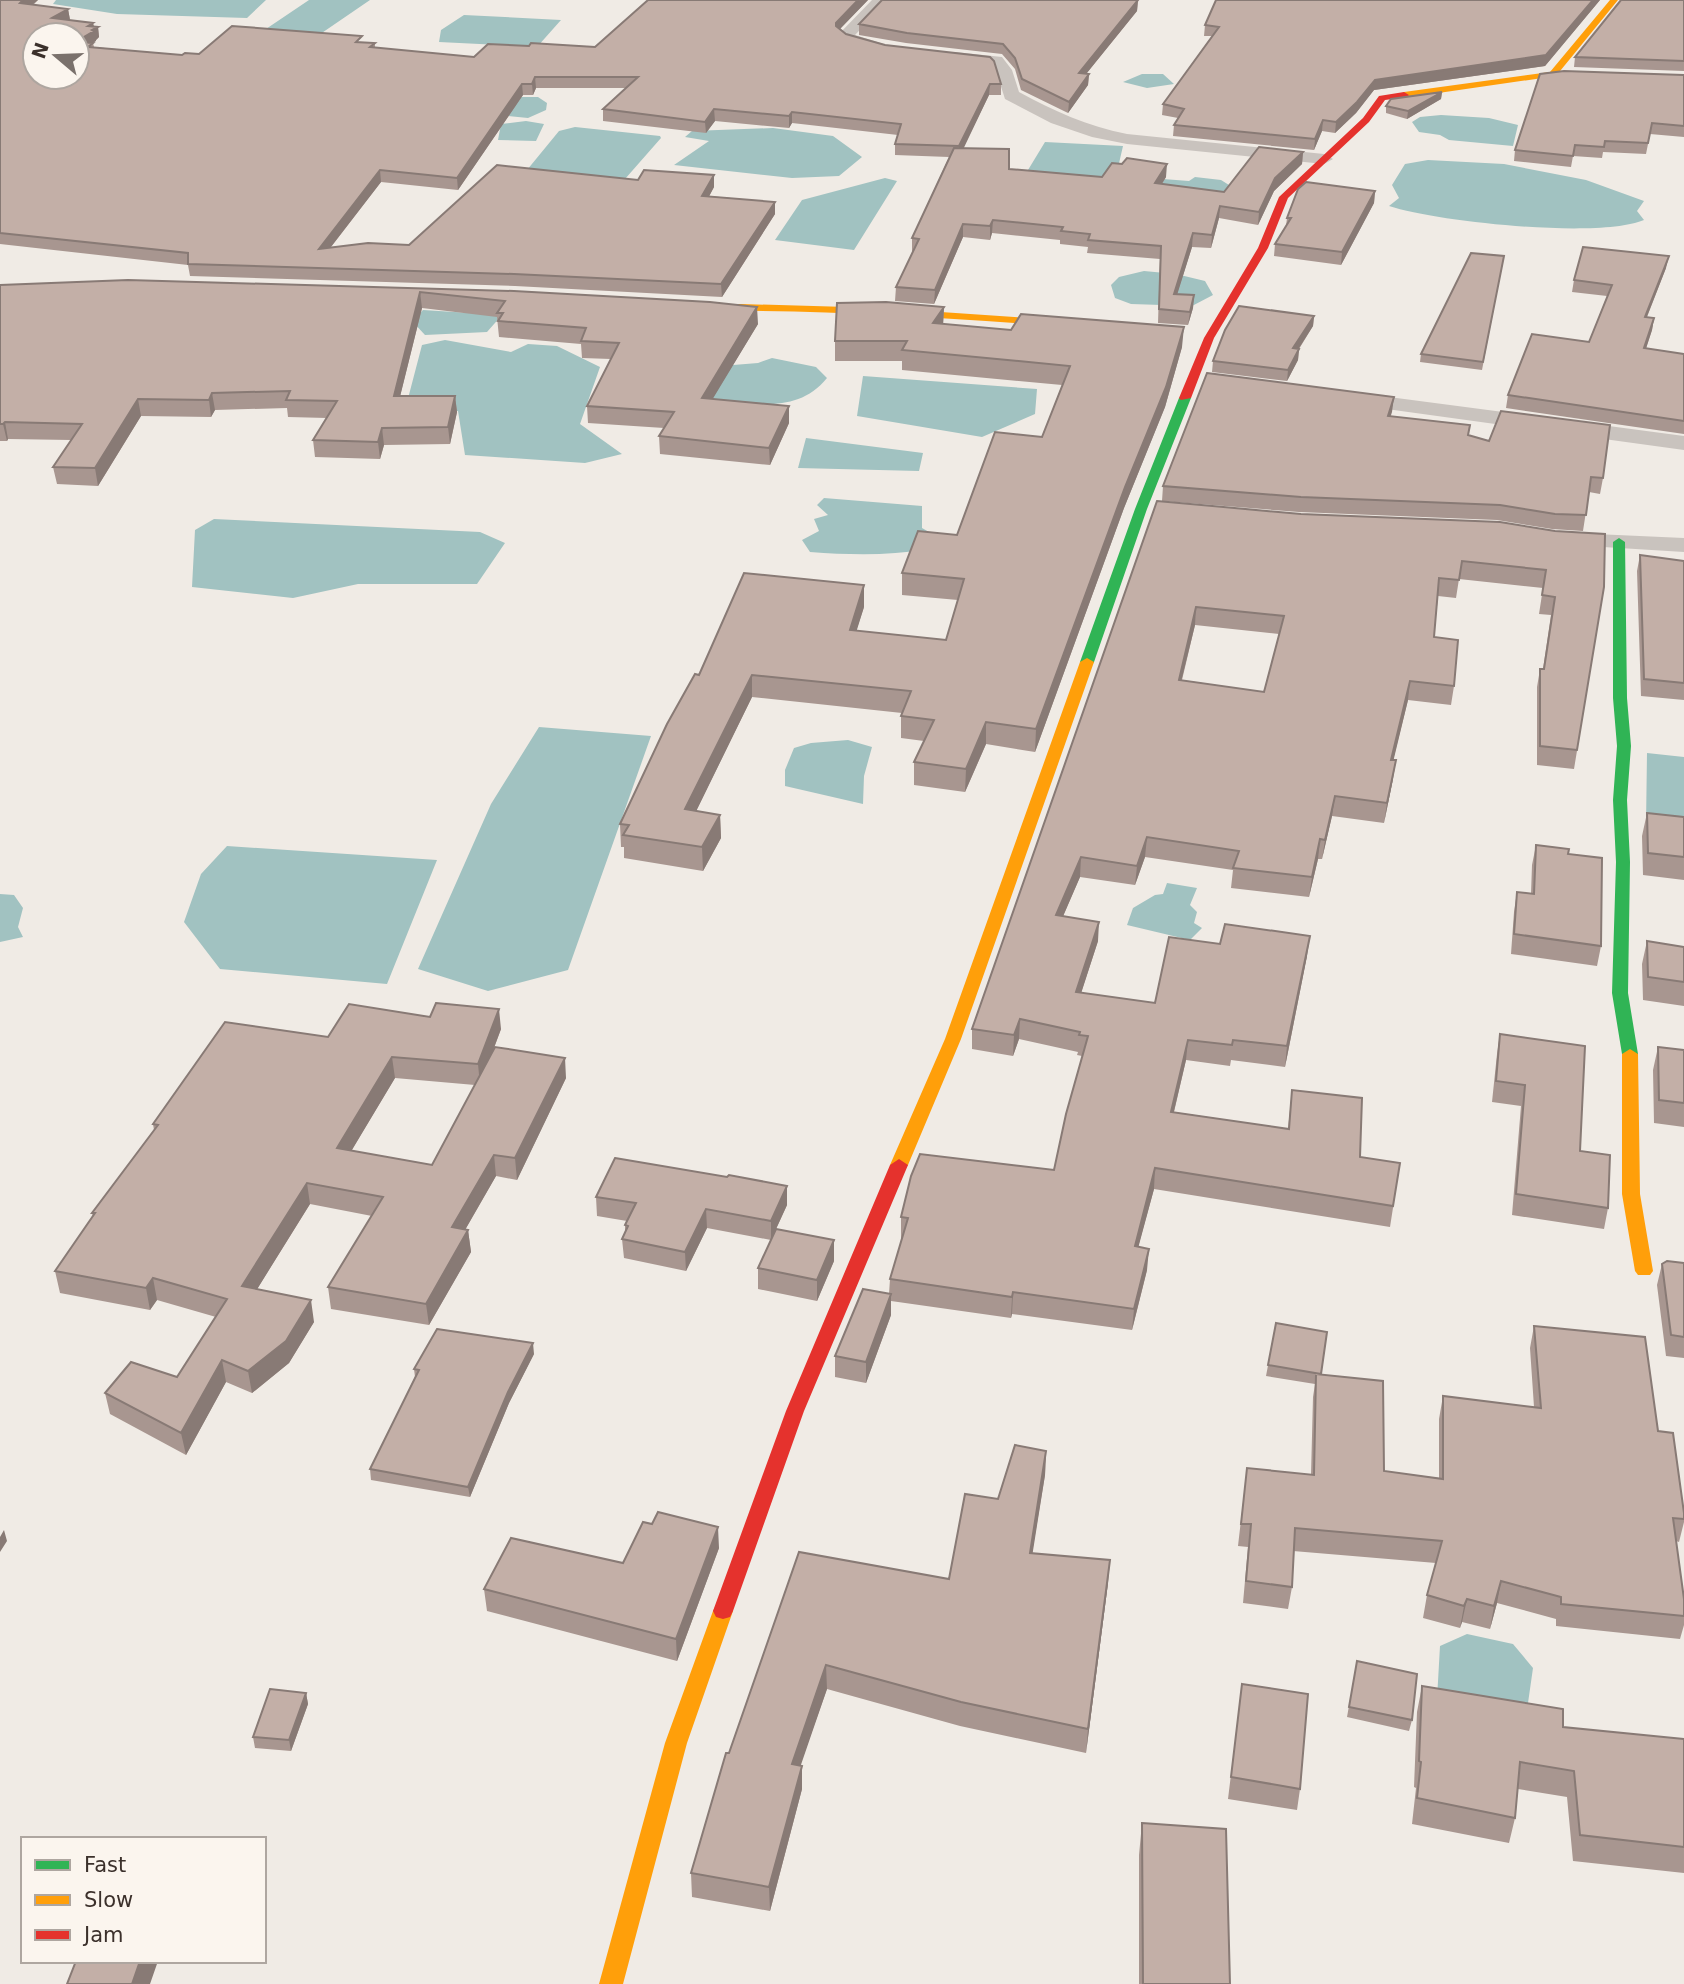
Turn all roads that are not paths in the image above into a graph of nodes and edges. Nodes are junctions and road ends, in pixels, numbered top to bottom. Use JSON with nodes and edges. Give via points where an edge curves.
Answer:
{"nodes":[{"id":1,"x":881,"y":0,"type":"edge"},
{"id":2,"x":1614,"y":0,"type":"edge"},
{"id":3,"x":896,"y":50,"type":"edge"},
{"id":4,"x":940,"y":55,"type":"edge"},
{"id":5,"x":1553,"y":74,"type":"junction"},
{"id":6,"x":1579,"y":75,"type":"edge"},
{"id":7,"x":1324,"y":159,"type":"junction"},
{"id":8,"x":675,"y":307,"type":"edge"},
{"id":9,"x":1094,"y":326,"type":"edge"},
{"id":10,"x":1193,"y":378,"type":"junction"},
{"id":11,"x":1220,"y":381,"type":"edge"},
{"id":12,"x":1330,"y":395,"type":"edge"},
{"id":13,"x":1684,"y":443,"type":"edge"},
{"id":14,"x":1141,"y":509,"type":"junction"},
{"id":15,"x":1167,"y":512,"type":"edge"},
{"id":16,"x":1579,"y":540,"type":"edge"},
{"id":17,"x":1619,"y":542,"type":"junction"},
{"id":18,"x":1684,"y":545,"type":"edge"},
{"id":19,"x":1644,"y":1271,"type":"dead end"},
{"id":20,"x":611,"y":1984,"type":"edge"}],
"edges":[{"from":1,"to":3,"type":"street","via":[[846,35],[853,41]]},
{"from":2,"to":5,"type":"street"},
{"from":4,"to":7,"type":"street","via":[[996,61],[1004,70],[1011,95],[1092,132]]},
{"from":5,"to":6,"type":"street"},
{"from":5,"to":7,"type":"street","via":[[1382,98],[1366,120]]},
{"from":7,"to":10,"type":"street","via":[[1284,197],[1263,248],[1203,337]]},
{"from":8,"to":9,"type":"street","via":[[879,310]]},
{"from":10,"to":11,"type":"street"},
{"from":10,"to":14,"type":"street"},
{"from":12,"to":13,"type":"street"},
{"from":14,"to":15,"type":"street"},
{"from":14,"to":20,"type":"street","via":[[953,1039],[781,1449],[676,1743]]},
{"from":16,"to":17,"type":"street"},
{"from":17,"to":18,"type":"street"},
{"from":17,"to":19,"type":"street","via":[[1624,746],[1620,993],[1630,1051],[1631,1194]]}]}
